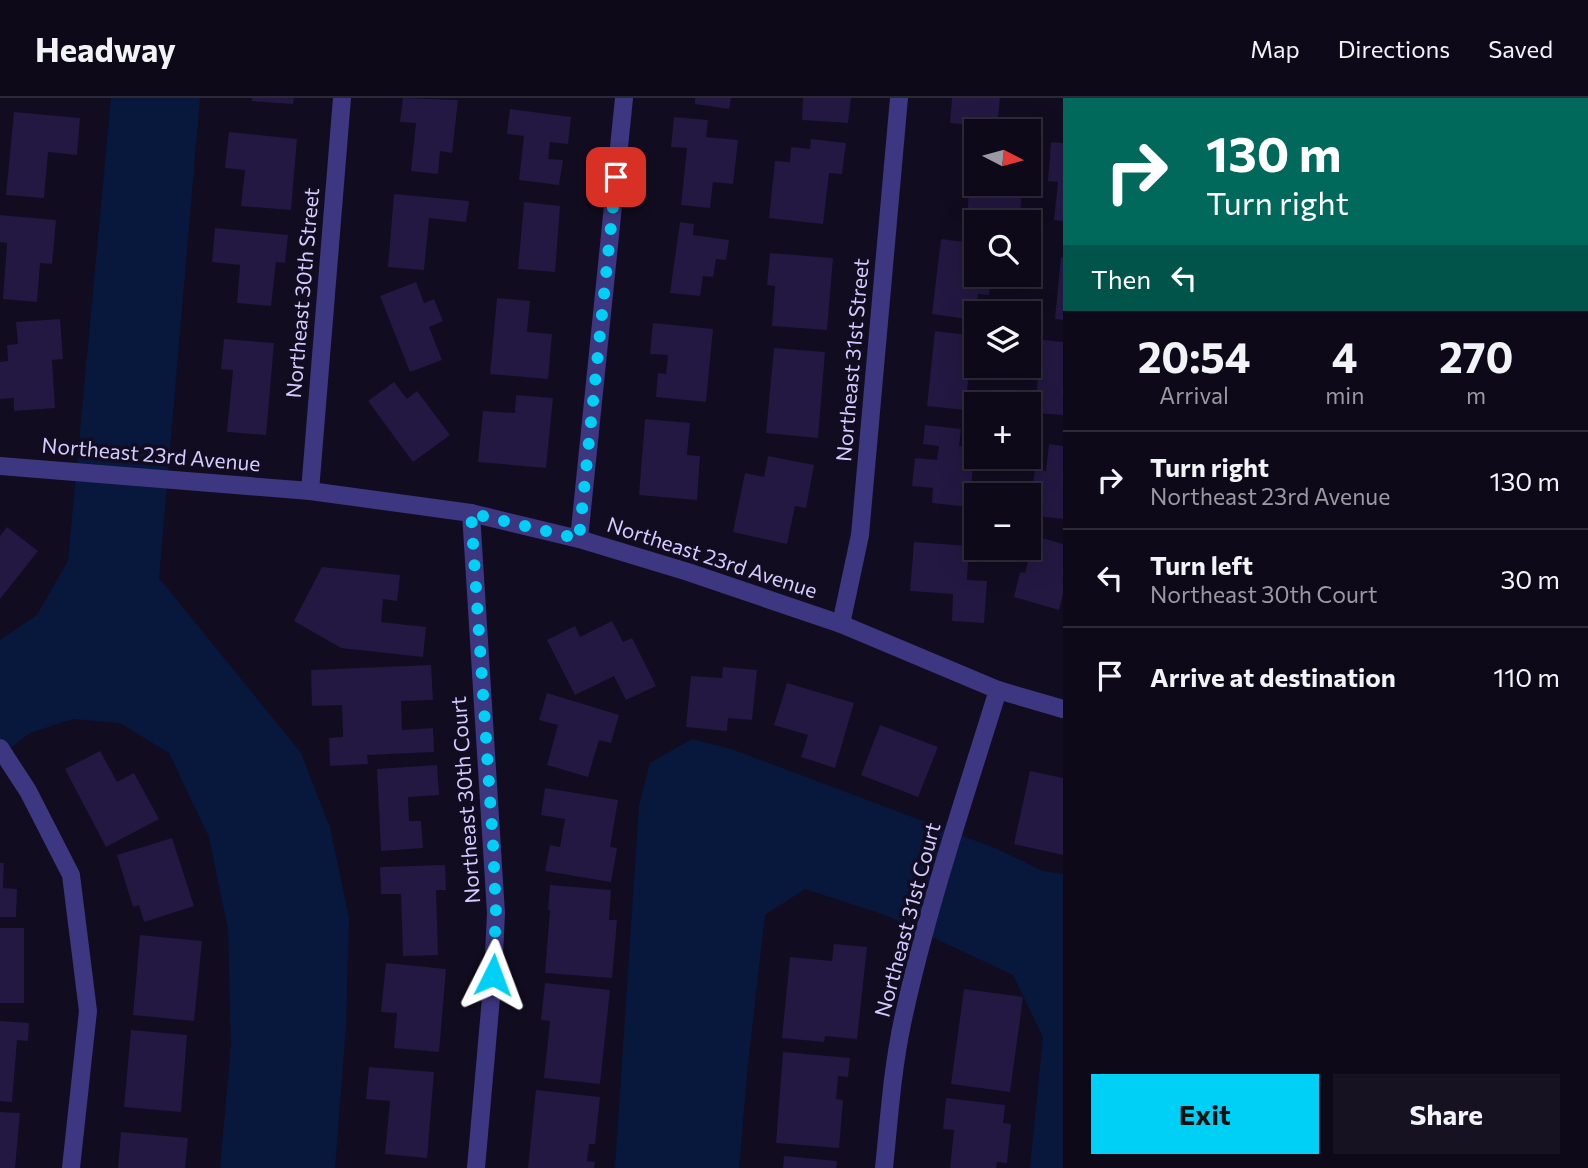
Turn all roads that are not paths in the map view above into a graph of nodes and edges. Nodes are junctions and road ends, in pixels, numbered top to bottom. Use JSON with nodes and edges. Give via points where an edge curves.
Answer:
{"nodes":[{"id":1,"x":342,"y":98,"type":"edge"},
{"id":2,"x":624,"y":98,"type":"edge"},
{"id":3,"x":899,"y":98,"type":"edge"},
{"id":4,"x":0,"y":466,"type":"edge"},
{"id":5,"x":310,"y":491,"type":"junction"},
{"id":6,"x":471,"y":513,"type":"junction"},
{"id":7,"x":579,"y":539,"type":"junction"},
{"id":8,"x":841,"y":624,"type":"junction"},
{"id":9,"x":998,"y":690,"type":"junction"},
{"id":10,"x":1063,"y":709,"type":"edge"},
{"id":11,"x":0,"y":748,"type":"edge"},
{"id":12,"x":71,"y":1168,"type":"edge"},
{"id":13,"x":476,"y":1168,"type":"edge"},
{"id":14,"x":884,"y":1168,"type":"edge"}],
"edges":[{"from":1,"to":5,"type":"street","name":"Northeast 30th Street"},
{"from":2,"to":7,"type":"street"},
{"from":3,"to":8,"type":"street","name":"Northeast 31st Street","via":[[860,535]]},
{"from":4,"to":5,"type":"street","name":"Northeast 23rd Avenue"},
{"from":5,"to":6,"type":"street","name":"Northeast 23rd Avenue"},
{"from":6,"to":7,"type":"street","name":"Northeast 23rd Avenue"},
{"from":6,"to":13,"type":"street","name":"Northeast 30th Court","via":[[496,913]]},
{"from":7,"to":8,"type":"street","name":"Northeast 23rd Avenue"},
{"from":8,"to":9,"type":"street","name":"Northeast 23rd Avenue"},
{"from":9,"to":10,"type":"street","name":"Northeast 23rd Avenue"},
{"from":9,"to":14,"type":"street","name":"Northeast 31st Court","via":[[921,946],[902,1026]]},
{"from":11,"to":12,"type":"street","via":[[28,791],[71,876],[88,1011]]}]}
